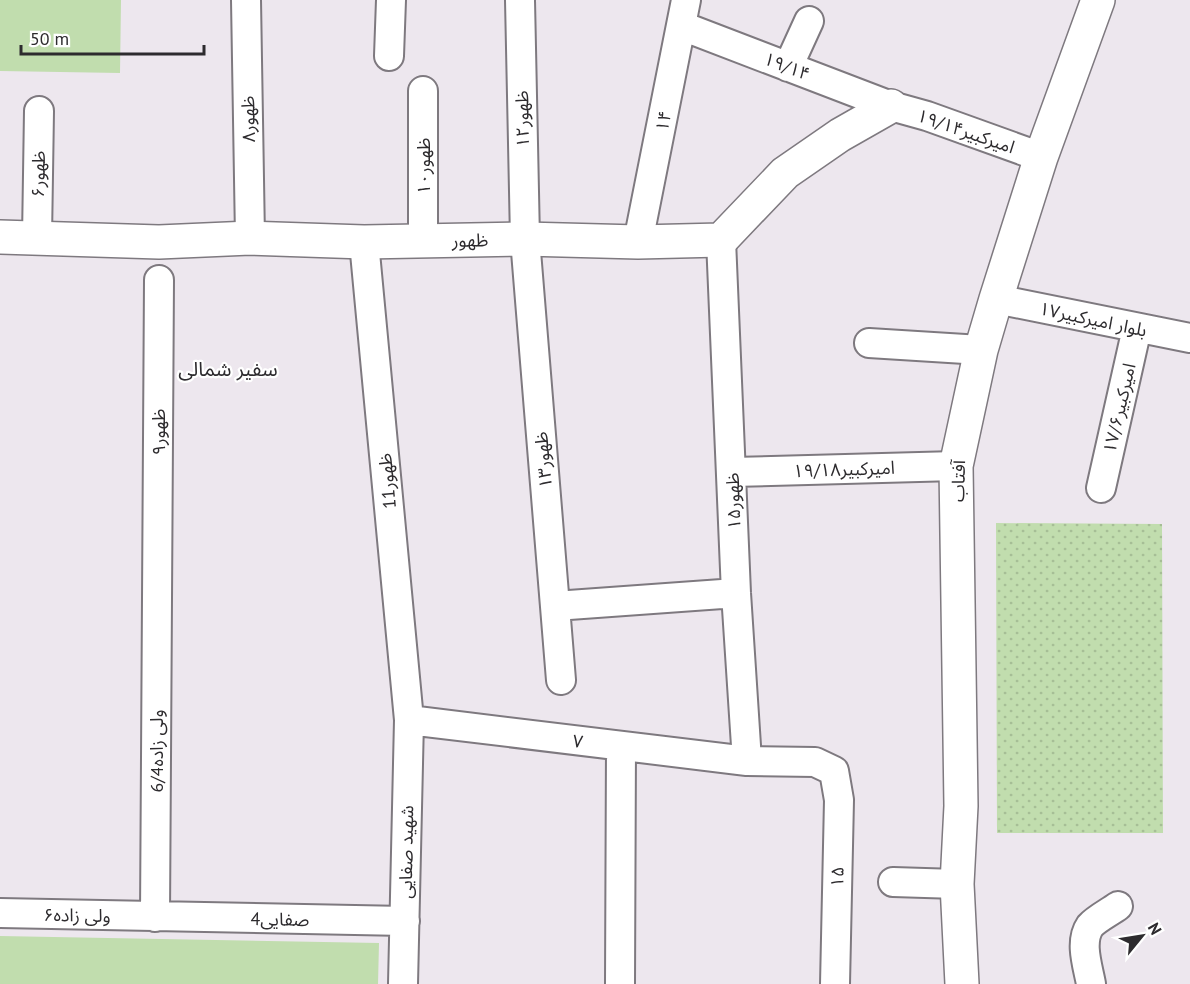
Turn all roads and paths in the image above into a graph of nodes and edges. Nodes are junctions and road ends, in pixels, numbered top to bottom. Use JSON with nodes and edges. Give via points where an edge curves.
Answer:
{"nodes":[{"id":1,"x":246,"y":0,"type":"edge"},
{"id":2,"x":391,"y":0,"type":"edge"},
{"id":3,"x":520,"y":0,"type":"edge"},
{"id":4,"x":1098,"y":0,"type":"edge"},
{"id":5,"x":684,"y":13,"type":"edge"},
{"id":6,"x":809,"y":21,"type":"dead end"},
{"id":7,"x":389,"y":56,"type":"dead end"},
{"id":8,"x":788,"y":67,"type":"junction"},
{"id":9,"x":423,"y":92,"type":"dead end"},
{"id":10,"x":891,"y":106,"type":"junction"},
{"id":11,"x":39,"y":111,"type":"dead end"},
{"id":12,"x":1041,"y":158,"type":"junction"},
{"id":13,"x":0,"y":237,"type":"edge"},
{"id":14,"x":37,"y":238,"type":"junction"},
{"id":15,"x":250,"y":238,"type":"junction"},
{"id":16,"x":525,"y":239,"type":"junction"},
{"id":17,"x":721,"y":240,"type":"junction"},
{"id":18,"x":423,"y":241,"type":"junction"},
{"id":19,"x":364,"y":242,"type":"junction"},
{"id":20,"x":638,"y":243,"type":"junction"},
{"id":21,"x":159,"y":280,"type":"dead end"},
{"id":22,"x":996,"y":299,"type":"junction"},
{"id":23,"x":1137,"y":328,"type":"junction"},
{"id":24,"x":1190,"y":338,"type":"edge"},
{"id":25,"x":869,"y":343,"type":"dead end"},
{"id":26,"x":981,"y":350,"type":"junction"},
{"id":27,"x":956,"y":466,"type":"junction"},
{"id":28,"x":732,"y":472,"type":"junction"},
{"id":29,"x":1101,"y":488,"type":"dead end"},
{"id":30,"x":157,"y":585,"type":"joint"},
{"id":31,"x":736,"y":593,"type":"junction"},
{"id":32,"x":555,"y":606,"type":"junction"},
{"id":33,"x":561,"y":680,"type":"dead end"},
{"id":34,"x":409,"y":720,"type":"junction"},
{"id":35,"x":621,"y":746,"type":"junction"},
{"id":36,"x":747,"y":761,"type":"junction"},
{"id":37,"x":834,"y":771,"type":"joint"},
{"id":38,"x":893,"y":882,"type":"dead end"},
{"id":39,"x":957,"y":884,"type":"junction"},
{"id":40,"x":1118,"y":906,"type":"dead end"},
{"id":41,"x":0,"y":913,"type":"edge"},
{"id":42,"x":155,"y":917,"type":"junction"},
{"id":43,"x":405,"y":921,"type":"junction"},
{"id":44,"x":404,"y":984,"type":"edge"},
{"id":45,"x":620,"y":984,"type":"edge"},
{"id":46,"x":835,"y":984,"type":"edge"},
{"id":47,"x":962,"y":984,"type":"edge"},
{"id":48,"x":1091,"y":984,"type":"edge"}],
"edges":[{"from":1,"to":15,"type":"street","name":"ظهور۸"},
{"from":2,"to":7,"type":"street"},
{"from":3,"to":16,"type":"street","name":"ظهور۱۲"},
{"from":4,"to":12,"type":"street","name":"آفتاب"},
{"from":5,"to":8,"type":"street","name":"۱۹/۱۴"},
{"from":5,"to":20,"type":"street","name":"۱۴"},
{"from":6,"to":8,"type":"street"},
{"from":8,"to":10,"type":"street","name":"۱۹/۱۴"},
{"from":9,"to":18,"type":"street","name":"ظهور۱۰"},
{"from":10,"to":12,"type":"street","name":"امیرکبیر۱۹/۱۴"},
{"from":10,"to":17,"type":"street","via":[[785,172]]},
{"from":11,"to":14,"type":"street","name":"ظهور۶"},
{"from":12,"to":22,"type":"street","name":"آفتاب"},
{"from":13,"to":14,"type":"street","name":"ظهور"},
{"from":14,"to":15,"type":"street","name":"ظهور","via":[[159,242]]},
{"from":15,"to":19,"type":"street","name":"ظهور"},
{"from":16,"to":18,"type":"street","name":"ظهور"},
{"from":16,"to":20,"type":"street","name":"ظهور"},
{"from":16,"to":32,"type":"street","name":"ظهور۱۳"},
{"from":17,"to":20,"type":"street","name":"ظهور"},
{"from":17,"to":28,"type":"street","name":"ظهور۱۵"},
{"from":18,"to":19,"type":"street","name":"ظهور"},
{"from":19,"to":34,"type":"street","name":"11ظهور"},
{"from":21,"to":30,"type":"street","name":"ظهور۹"},
{"from":22,"to":23,"type":"street","name":"بلوار امیرکبیر۱۷"},
{"from":22,"to":26,"type":"street","name":"آفتاب"},
{"from":23,"to":24,"type":"street","name":"بلوار امیرکبیر۱۷"},
{"from":23,"to":29,"type":"street","name":"امیرکبیر۱۷/۶"},
{"from":25,"to":26,"type":"street"},
{"from":26,"to":27,"type":"street","name":"آفتاب"},
{"from":27,"to":28,"type":"street","name":"امیرکبیر۱۹/۱۸"},
{"from":27,"to":39,"type":"street","name":"آفتاب","via":[[961,806]]},
{"from":28,"to":31,"type":"street","name":"ظهور۱۵"},
{"from":30,"to":42,"type":"street","name":"6/4ولی زاده"},
{"from":31,"to":32,"type":"street"},
{"from":31,"to":36,"type":"street","name":"ظهور۱۵"},
{"from":32,"to":33,"type":"street","name":"ظهور۱۳"},
{"from":34,"to":35,"type":"street","name":"۷"},
{"from":34,"to":43,"type":"street","name":"شهید صفایی"},
{"from":35,"to":36,"type":"street","name":"۷"},
{"from":35,"to":45,"type":"street"},
{"from":36,"to":37,"type":"street","name":"۷","via":[[815,762]]},
{"from":37,"to":46,"type":"street","name":"۱۵","via":[[839,800]]},
{"from":38,"to":39,"type":"street"},
{"from":39,"to":47,"type":"street","name":"آفتاب"},
{"from":40,"to":48,"type":"street","via":[[1090,926],[1084,946]]},
{"from":41,"to":42,"type":"street","name":"ولی زاده۶"},
{"from":42,"to":43,"type":"street","name":"4صفایی"},
{"from":43,"to":44,"type":"street","name":"شهید صفایی"}]}
